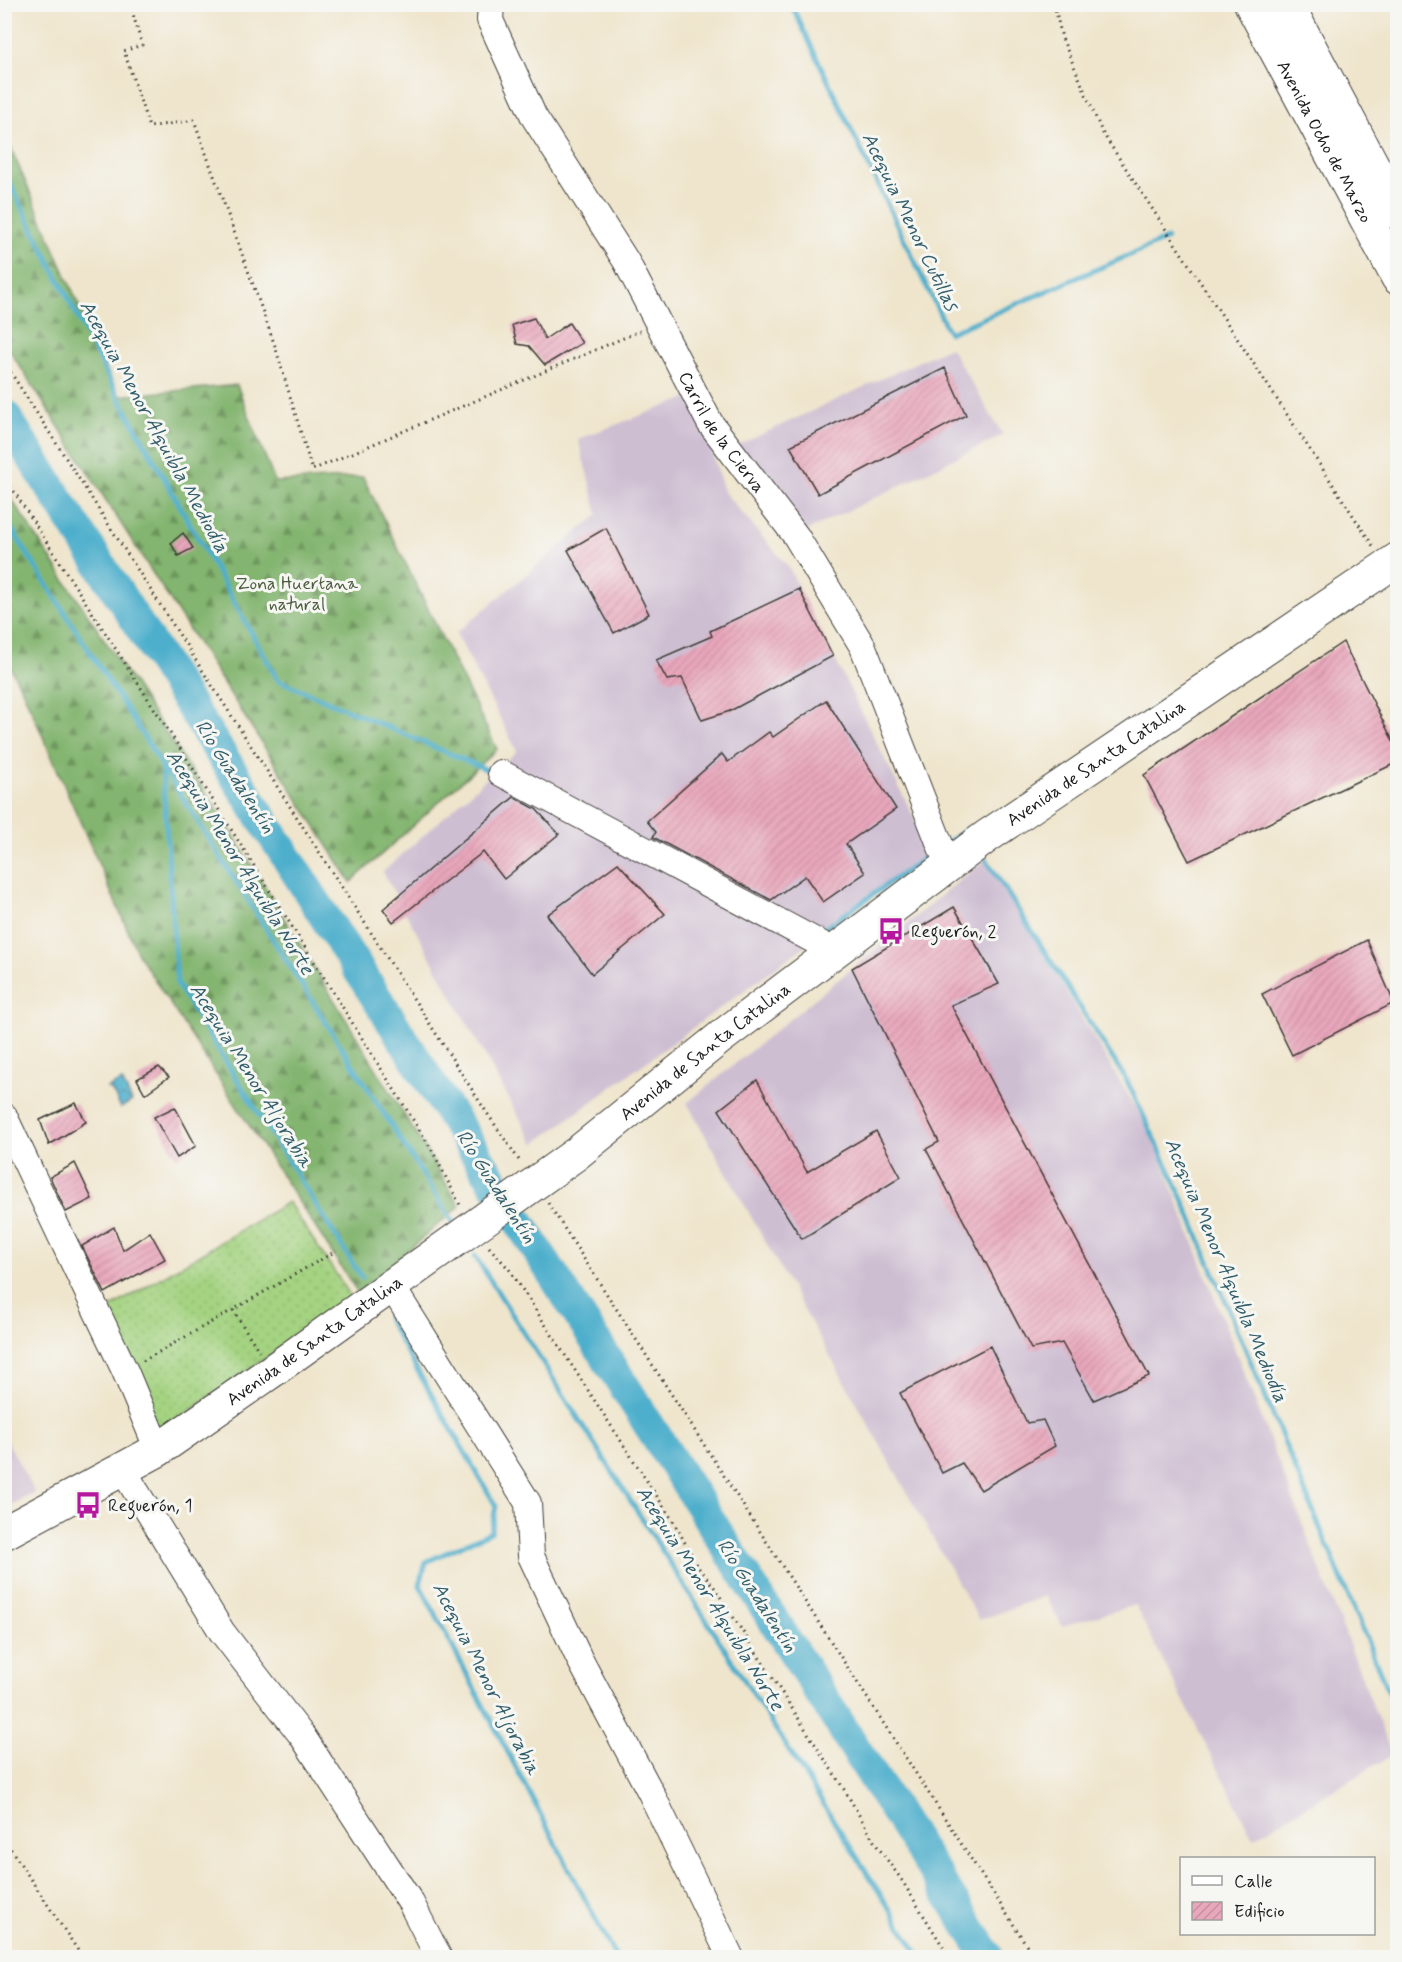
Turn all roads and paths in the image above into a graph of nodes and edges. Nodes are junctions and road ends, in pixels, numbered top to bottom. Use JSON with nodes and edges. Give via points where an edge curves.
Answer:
{"nodes":[{"id":1,"x":130,"y":4,"type":"edge"},
{"id":2,"x":491,"y":4,"type":"edge"},
{"id":3,"x":1054,"y":4,"type":"edge"},
{"id":4,"x":1251,"y":4,"type":"edge"},
{"id":5,"x":1287,"y":4,"type":"edge"},
{"id":6,"x":1398,"y":213,"type":"edge"},
{"id":7,"x":1398,"y":278,"type":"edge"},
{"id":8,"x":658,"y":323,"type":"junction"},
{"id":9,"x":4,"y":362,"type":"edge"},
{"id":10,"x":4,"y":476,"type":"edge"},
{"id":11,"x":1392,"y":562,"type":"edge"},
{"id":12,"x":501,"y":774,"type":"dead end"},
{"id":13,"x":948,"y":865,"type":"junction"},
{"id":14,"x":834,"y":951,"type":"junction"},
{"id":15,"x":4,"y":1116,"type":"edge"},
{"id":16,"x":533,"y":1185,"type":"junction"},
{"id":17,"x":478,"y":1225,"type":"junction"},
{"id":18,"x":336,"y":1251,"type":"dead end"},
{"id":19,"x":392,"y":1287,"type":"junction"},
{"id":20,"x":233,"y":1310,"type":"junction"},
{"id":21,"x":125,"y":1371,"type":"junction"},
{"id":22,"x":272,"y":1371,"type":"junction"},
{"id":23,"x":158,"y":1450,"type":"junction"},
{"id":24,"x":123,"y":1470,"type":"junction"},
{"id":25,"x":4,"y":1533,"type":"edge"},
{"id":26,"x":4,"y":1839,"type":"edge"},
{"id":27,"x":82,"y":1958,"type":"edge"},
{"id":28,"x":439,"y":1958,"type":"edge"},
{"id":29,"x":731,"y":1958,"type":"edge"},
{"id":30,"x":950,"y":1958,"type":"edge"},
{"id":31,"x":1035,"y":1958,"type":"edge"}],
"edges":[{"from":1,"to":8,"type":"path","via":[[142,45],[124,51],[149,127],[194,120],[275,346],[312,470]]},
{"from":2,"to":8,"type":"street","name":"Carril de la Cierva","via":[[490,20],[534,117],[626,261]]},
{"from":3,"to":11,"type":"path","via":[[1062,38],[1102,132]]},
{"from":4,"to":7,"type":"main road","name":"Avenida Ocho de Marzo"},
{"from":5,"to":6,"type":"main road","name":"Avenida Ocho de Marzo"},
{"from":8,"to":13,"type":"street","name":"Carril de la Cierva","via":[[710,423],[796,536],[863,647]]},
{"from":9,"to":16,"type":"path"},
{"from":10,"to":17,"type":"path","via":[[426,1140],[460,1206]]},
{"from":11,"to":13,"type":"main road","name":"Avenida de Santa Catalina","via":[[1036,801]]},
{"from":12,"to":14,"type":"street"},
{"from":13,"to":14,"type":"main road","name":"Avenida de Santa Catalina"},
{"from":14,"to":16,"type":"main road","name":"Avenida de Santa Catalina"},
{"from":15,"to":21,"type":"street"},
{"from":16,"to":17,"type":"main road","name":"Avenida de Santa Catalina"},
{"from":16,"to":31,"type":"path"},
{"from":17,"to":19,"type":"main road","name":"Avenida de Santa Catalina"},
{"from":17,"to":30,"type":"path","via":[[675,1524],[698,1567]]},
{"from":18,"to":20,"type":"path"},
{"from":19,"to":22,"type":"main road","name":"Avenida de Santa Catalina"},
{"from":19,"to":29,"type":"street","via":[[528,1503],[531,1556]]},
{"from":20,"to":21,"type":"path"},
{"from":20,"to":22,"type":"path"},
{"from":21,"to":23,"type":"street"},
{"from":22,"to":23,"type":"main road","name":"Avenida de Santa Catalina"},
{"from":23,"to":24,"type":"main road","name":"Avenida de Santa Catalina"},
{"from":24,"to":25,"type":"main road","name":"Avenida de Santa Catalina"},
{"from":24,"to":28,"type":"street","via":[[222,1632],[303,1737],[411,1903]]},
{"from":26,"to":27,"type":"path"}]}
